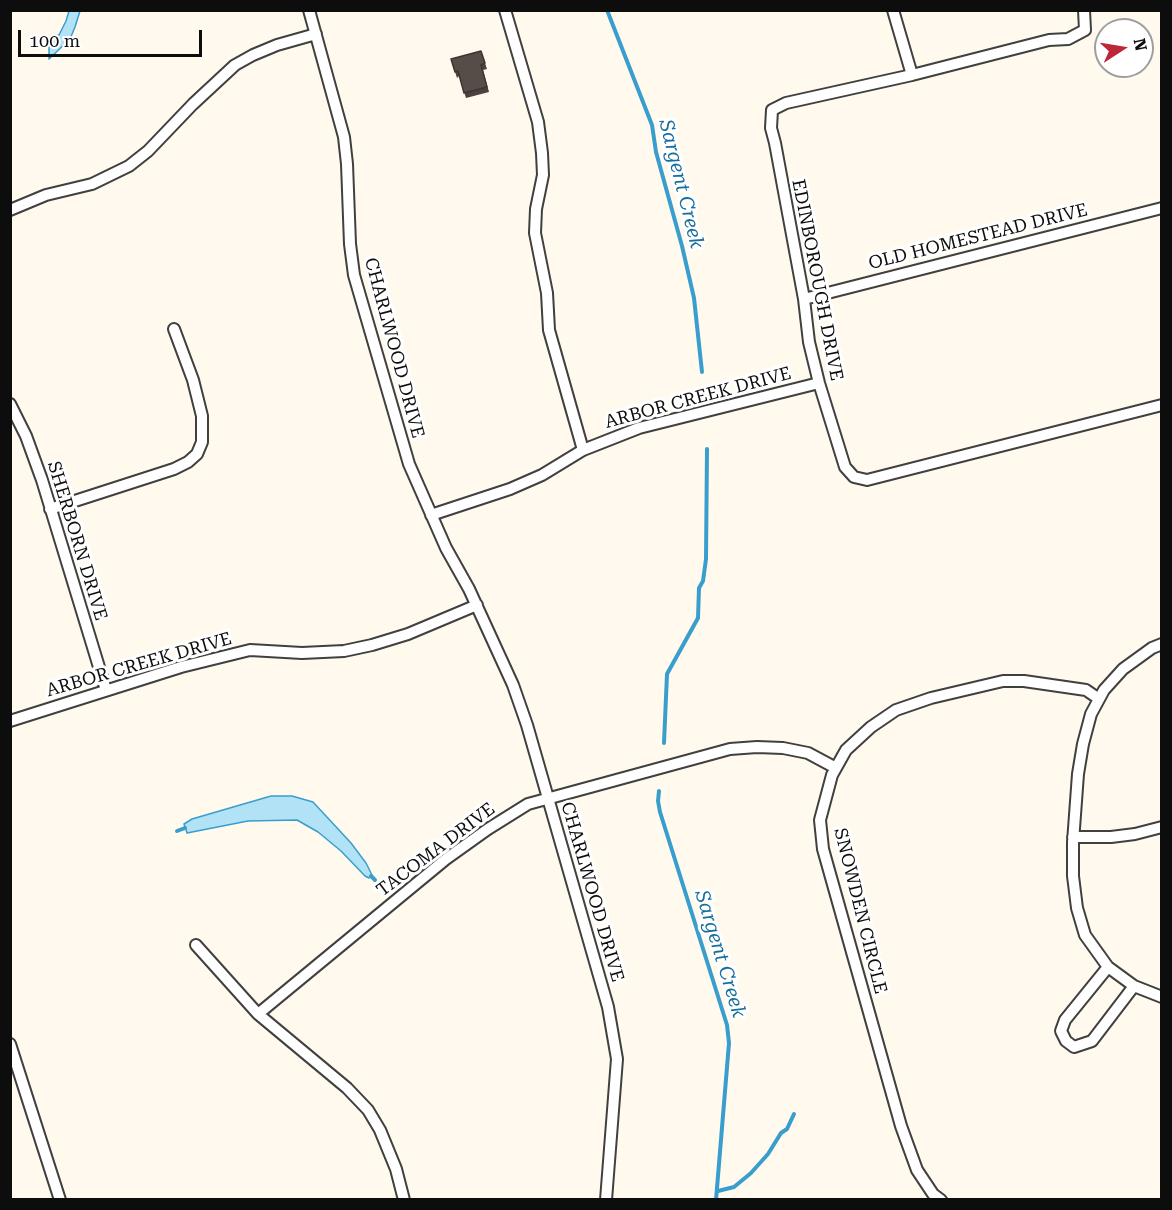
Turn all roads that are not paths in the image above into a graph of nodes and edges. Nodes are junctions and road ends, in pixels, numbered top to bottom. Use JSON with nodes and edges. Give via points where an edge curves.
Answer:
{"nodes":[{"id":1,"x":309,"y":10,"type":"edge"},
{"id":2,"x":505,"y":10,"type":"edge"},
{"id":3,"x":893,"y":10,"type":"edge"},
{"id":4,"x":1084,"y":10,"type":"edge"},
{"id":5,"x":316,"y":34,"type":"junction"},
{"id":6,"x":912,"y":75,"type":"junction"},
{"id":7,"x":1161,"y":208,"type":"edge"},
{"id":8,"x":10,"y":210,"type":"edge"},
{"id":9,"x":804,"y":299,"type":"junction"},
{"id":10,"x":174,"y":329,"type":"dead end"},
{"id":11,"x":819,"y":383,"type":"junction"},
{"id":12,"x":10,"y":404,"type":"edge"},
{"id":13,"x":1161,"y":405,"type":"edge"},
{"id":14,"x":583,"y":450,"type":"junction"},
{"id":15,"x":50,"y":509,"type":"junction"},
{"id":16,"x":431,"y":515,"type":"junction"},
{"id":17,"x":477,"y":605,"type":"junction"},
{"id":18,"x":1161,"y":644,"type":"edge"},
{"id":19,"x":106,"y":690,"type":"junction"},
{"id":20,"x":1099,"y":699,"type":"junction"},
{"id":21,"x":10,"y":721,"type":"edge"},
{"id":22,"x":836,"y":768,"type":"junction"},
{"id":23,"x":548,"y":798,"type":"junction"},
{"id":24,"x":1161,"y":827,"type":"edge"},
{"id":25,"x":1073,"y":837,"type":"junction"},
{"id":26,"x":196,"y":945,"type":"dead end"},
{"id":27,"x":1108,"y":967,"type":"junction"},
{"id":28,"x":1134,"y":986,"type":"junction"},
{"id":29,"x":1161,"y":997,"type":"edge"},
{"id":30,"x":258,"y":1014,"type":"junction"},
{"id":31,"x":10,"y":1044,"type":"edge"},
{"id":32,"x":60,"y":1200,"type":"edge"},
{"id":33,"x":404,"y":1200,"type":"edge"},
{"id":34,"x":606,"y":1200,"type":"edge"},
{"id":35,"x":940,"y":1200,"type":"edge"}],
"edges":[{"from":1,"to":5,"type":"street","name":"CHARLWOOD DRIVE"},
{"from":2,"to":14,"type":"street","via":[[538,122],[543,175],[535,233],[549,330]]},
{"from":3,"to":6,"type":"street"},
{"from":4,"to":6,"type":"street","name":"EDINBOROUGH DRIVE","via":[[1085,30],[1068,39],[1049,40]]},
{"from":5,"to":8,"type":"street","via":[[277,45],[235,65],[129,166],[92,184],[46,195]]},
{"from":5,"to":16,"type":"street","name":"CHARLWOOD DRIVE","via":[[344,136],[354,275],[409,464]]},
{"from":6,"to":9,"type":"street","name":"EDINBOROUGH DRIVE","via":[[772,110],[771,128]]},
{"from":7,"to":9,"type":"street","name":"OLD HOMESTEAD DRIVE"},
{"from":9,"to":11,"type":"street","name":"EDINBOROUGH DRIVE"},
{"from":10,"to":15,"type":"street","via":[[202,416],[202,442],[197,454],[174,469]]},
{"from":11,"to":13,"type":"street","name":"EDINBOROUGH DRIVE","via":[[845,466],[854,477],[867,480]]},
{"from":11,"to":14,"type":"street","name":"ARBOR CREEK DRIVE","via":[[639,428]]},
{"from":12,"to":15,"type":"street","name":"SHERBORN DRIVE","via":[[26,436]]},
{"from":14,"to":16,"type":"street","name":"ARBOR CREEK DRIVE","via":[[510,489]]},
{"from":15,"to":19,"type":"street","name":"SHERBORN DRIVE"},
{"from":16,"to":17,"type":"street"},
{"from":17,"to":19,"type":"street","name":"ARBOR CREEK DRIVE","via":[[372,645],[302,653],[250,650]]},
{"from":17,"to":23,"type":"street","name":"CHARLWOOD DRIVE","via":[[513,685]]},
{"from":18,"to":20,"type":"street","via":[[1124,669]]},
{"from":19,"to":21,"type":"street","name":"ARBOR CREEK DRIVE"},
{"from":20,"to":22,"type":"street","name":"SNOWDEN CIRCLE","via":[[1086,690],[1024,681],[967,689],[896,710],[846,750]]},
{"from":20,"to":25,"type":"street","via":[[1083,744]]},
{"from":22,"to":23,"type":"street","name":"TACOMA DRIVE","via":[[791,749],[730,749]]},
{"from":22,"to":35,"type":"street","name":"SNOWDEN CIRCLE","via":[[820,820],[823,849],[901,1126],[917,1170]]},
{"from":23,"to":30,"type":"street","name":"TACOMA DRIVE","via":[[528,804],[446,859]]},
{"from":23,"to":34,"type":"street","name":"CHARLWOOD DRIVE","via":[[614,1034],[617,1059]]},
{"from":24,"to":25,"type":"street","via":[[1111,837]]},
{"from":25,"to":27,"type":"street","via":[[1077,908],[1085,935]]},
{"from":26,"to":30,"type":"street"},
{"from":27,"to":28,"type":"street"},
{"from":27,"to":28,"type":"street","via":[[1065,1020],[1061,1031],[1074,1047],[1092,1041]]},
{"from":28,"to":29,"type":"street"},
{"from":30,"to":33,"type":"street","via":[[368,1110],[396,1169]]},
{"from":31,"to":32,"type":"street"}]}
